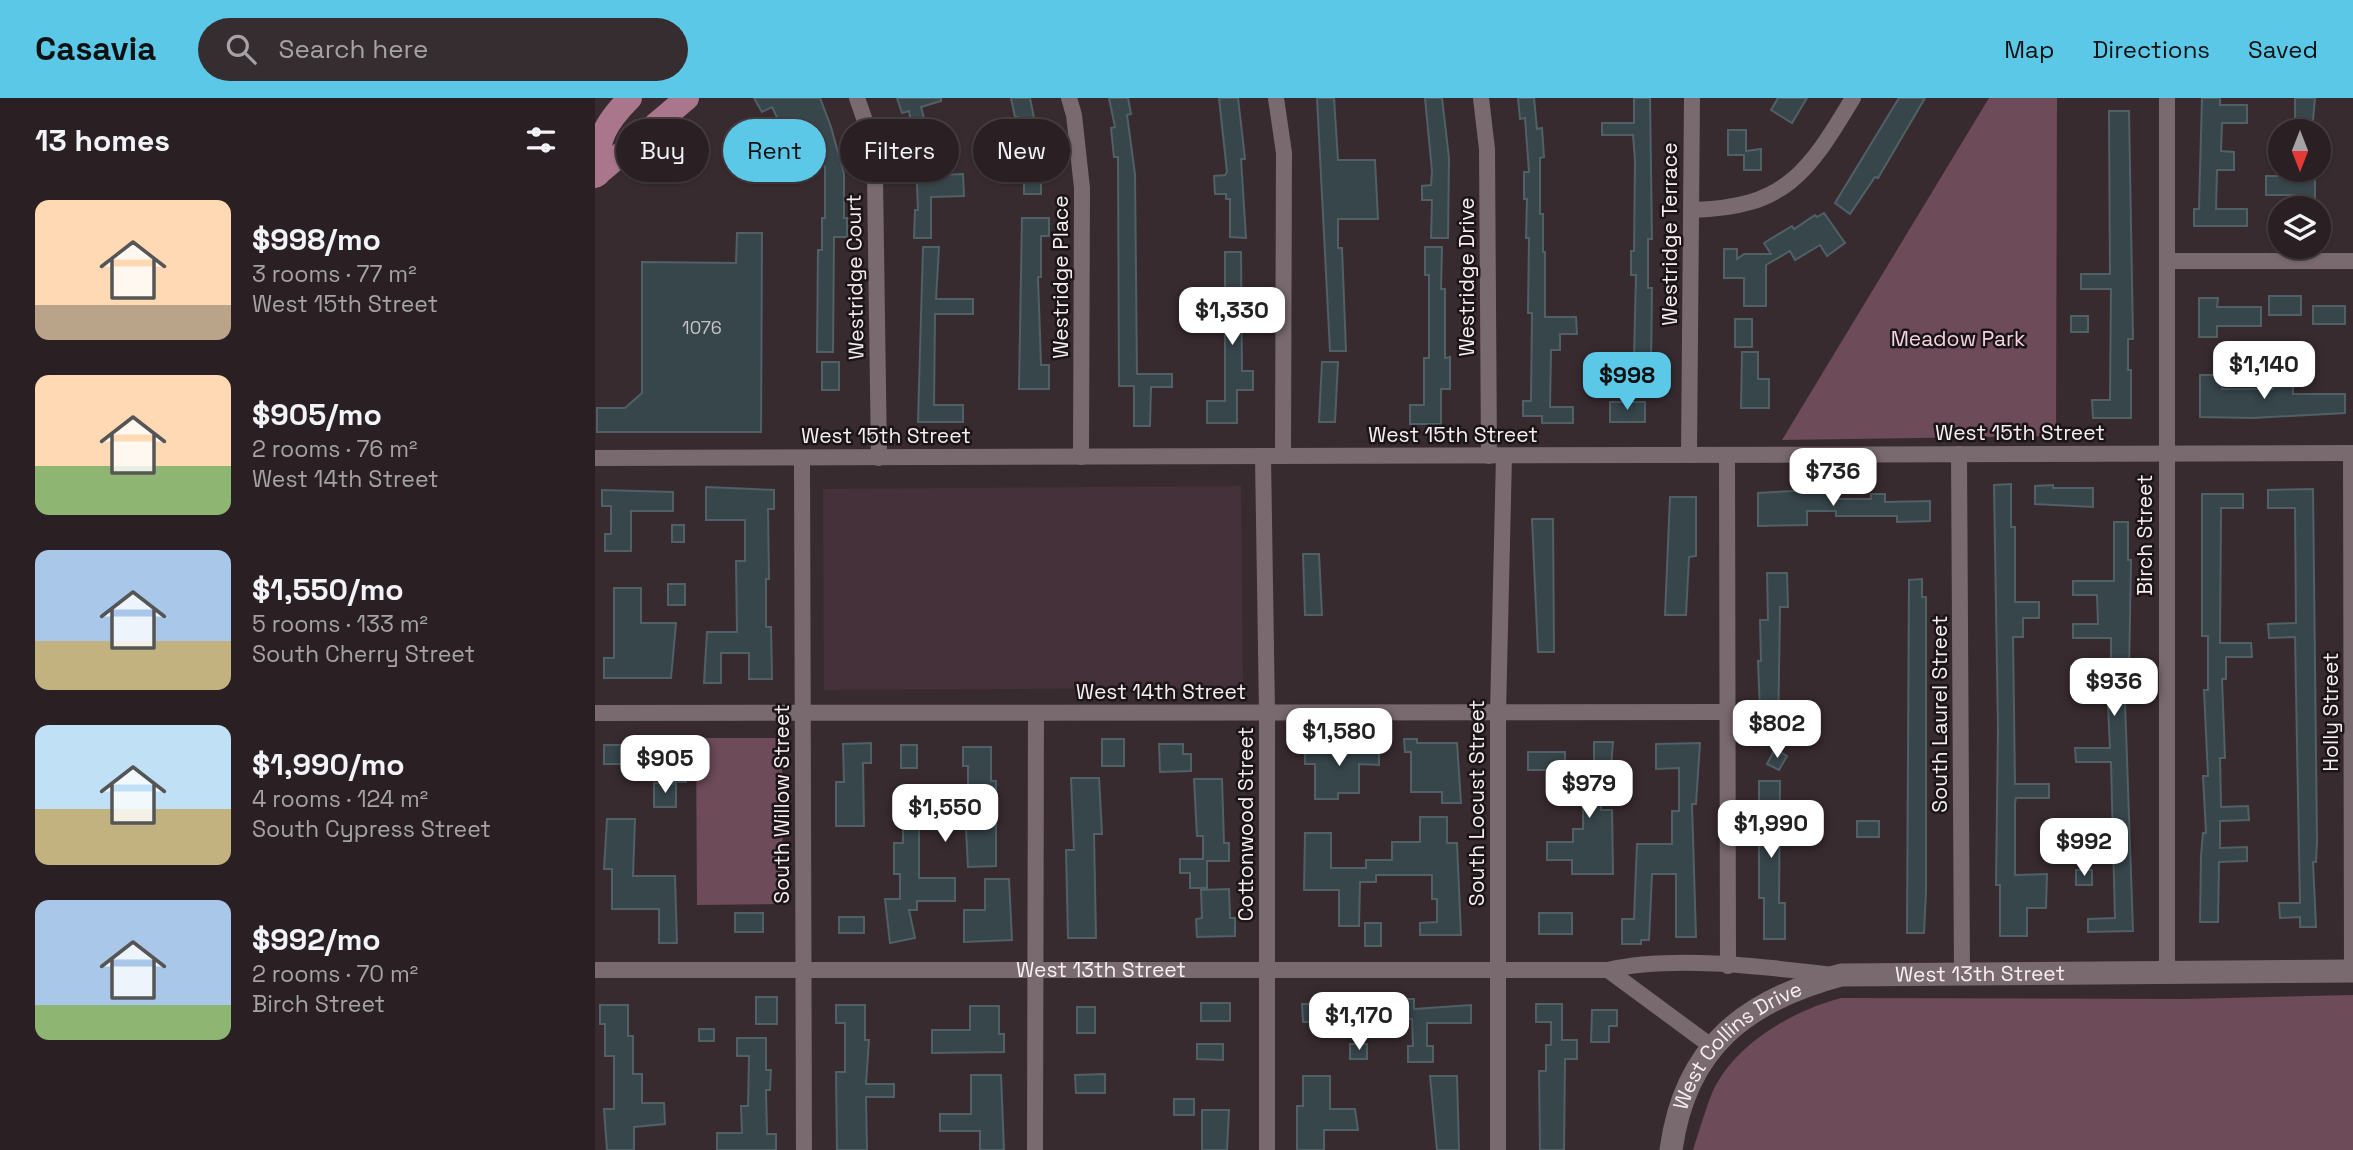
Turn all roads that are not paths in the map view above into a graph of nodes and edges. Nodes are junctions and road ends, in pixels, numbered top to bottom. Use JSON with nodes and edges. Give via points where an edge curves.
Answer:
{"nodes":[{"id":1,"x":621,"y":98,"type":"edge"},
{"id":2,"x":631,"y":98,"type":"edge"},
{"id":3,"x":687,"y":98,"type":"edge"},
{"id":4,"x":857,"y":98,"type":"edge"},
{"id":5,"x":1069,"y":98,"type":"edge"},
{"id":6,"x":1276,"y":98,"type":"edge"},
{"id":7,"x":1481,"y":98,"type":"edge"},
{"id":8,"x":1692,"y":98,"type":"edge"},
{"id":9,"x":1853,"y":98,"type":"edge"},
{"id":10,"x":2167,"y":98,"type":"edge"},
{"id":11,"x":595,"y":121,"type":"edge"},
{"id":12,"x":596,"y":175,"type":"edge"},
{"id":13,"x":1692,"y":210,"type":"junction"},
{"id":14,"x":2169,"y":261,"type":"junction"},
{"id":15,"x":2353,"y":261,"type":"edge"},
{"id":16,"x":2352,"y":453,"type":"edge"},
{"id":17,"x":1959,"y":454,"type":"junction"},
{"id":18,"x":2166,"y":454,"type":"junction"},
{"id":19,"x":1689,"y":455,"type":"junction"},
{"id":20,"x":1727,"y":455,"type":"junction"},
{"id":21,"x":1263,"y":456,"type":"junction"},
{"id":22,"x":1283,"y":456,"type":"junction"},
{"id":23,"x":1496,"y":456,"type":"junction"},
{"id":24,"x":1081,"y":457,"type":"junction"},
{"id":25,"x":595,"y":458,"type":"edge"},
{"id":26,"x":802,"y":458,"type":"junction"},
{"id":27,"x":879,"y":458,"type":"junction"},
{"id":28,"x":1267,"y":712,"type":"junction"},
{"id":29,"x":1726,"y":712,"type":"junction"},
{"id":30,"x":595,"y":713,"type":"edge"},
{"id":31,"x":803,"y":713,"type":"junction"},
{"id":32,"x":1036,"y":713,"type":"junction"},
{"id":33,"x":1498,"y":713,"type":"junction"},
{"id":34,"x":1728,"y":966,"type":"junction"},
{"id":35,"x":1497,"y":968,"type":"junction"},
{"id":36,"x":595,"y":970,"type":"edge"},
{"id":37,"x":803,"y":970,"type":"junction"},
{"id":38,"x":1034,"y":970,"type":"junction"},
{"id":39,"x":1267,"y":970,"type":"junction"},
{"id":40,"x":1608,"y":970,"type":"junction"},
{"id":41,"x":2353,"y":971,"type":"edge"},
{"id":42,"x":1962,"y":973,"type":"junction"},
{"id":43,"x":2167,"y":973,"type":"junction"},
{"id":44,"x":1841,"y":975,"type":"junction"},
{"id":45,"x":1711,"y":1046,"type":"junction"},
{"id":46,"x":804,"y":1150,"type":"edge"},
{"id":47,"x":1035,"y":1150,"type":"edge"},
{"id":48,"x":1267,"y":1150,"type":"edge"},
{"id":49,"x":1498,"y":1150,"type":"edge"},
{"id":50,"x":1671,"y":1150,"type":"edge"}],
"edges":[{"from":1,"to":11,"type":"main road"},
{"from":2,"to":12,"type":"main road","via":[[606,125],[598,142]]},
{"from":3,"to":12,"type":"main road"},
{"from":4,"to":27,"type":"street","name":"Westridge Court","via":[[870,135],[875,178]]},
{"from":5,"to":24,"type":"street","name":"Westridge Place","via":[[1082,188]]},
{"from":6,"to":22,"type":"street","via":[[1284,153]]},
{"from":7,"to":23,"type":"street","name":"Westridge Drive","via":[[1487,149]]},
{"from":8,"to":13,"type":"street","name":"Westridge Terrace"},
{"from":9,"to":13,"type":"street","via":[[1806,168],[1777,192],[1740,206]]},
{"from":10,"to":14,"type":"street","name":"Birch Street"},
{"from":13,"to":19,"type":"street","name":"Westridge Terrace"},
{"from":14,"to":15,"type":"street"},
{"from":14,"to":18,"type":"street","name":"Birch Street"},
{"from":16,"to":18,"type":"street","name":"West 15th Street"},
{"from":16,"to":41,"type":"street","name":"Holly Street"},
{"from":17,"to":18,"type":"street","name":"West 15th Street"},
{"from":17,"to":20,"type":"street","name":"West 15th Street"},
{"from":17,"to":42,"type":"street","name":"South Laurel Street"},
{"from":18,"to":43,"type":"street","name":"Birch Street"},
{"from":19,"to":20,"type":"street","name":"West 15th Street"},
{"from":19,"to":23,"type":"street","name":"West 15th Street"},
{"from":20,"to":29,"type":"street"},
{"from":21,"to":22,"type":"street","name":"West 15th Street"},
{"from":21,"to":24,"type":"street","name":"West 15th Street"},
{"from":21,"to":28,"type":"street","name":"Cottonwood Street"},
{"from":22,"to":23,"type":"street","name":"West 15th Street"},
{"from":23,"to":33,"type":"street","name":"South Locust Street"},
{"from":24,"to":27,"type":"street","name":"West 15th Street"},
{"from":25,"to":26,"type":"street","name":"West 15th Street"},
{"from":26,"to":27,"type":"street","name":"West 15th Street"},
{"from":26,"to":31,"type":"street","name":"South Willow Street"},
{"from":28,"to":32,"type":"street","name":"West 14th Street"},
{"from":28,"to":33,"type":"street","name":"West 14th Street"},
{"from":28,"to":39,"type":"street","name":"Cottonwood Street"},
{"from":29,"to":33,"type":"street","name":"West 14th Street"},
{"from":29,"to":34,"type":"street"},
{"from":30,"to":31,"type":"street","name":"West 14th Street"},
{"from":31,"to":32,"type":"street","name":"West 14th Street"},
{"from":31,"to":37,"type":"street","name":"South Willow Street"},
{"from":32,"to":38,"type":"street"},
{"from":33,"to":35,"type":"street","name":"South Locust Street"},
{"from":34,"to":40,"type":"street","name":"West 13th Street","via":[[1634,964]]},
{"from":34,"to":44,"type":"street","name":"West 13th Street"},
{"from":35,"to":39,"type":"street","name":"West 13th Street"},
{"from":35,"to":40,"type":"street","name":"West 13th Street"},
{"from":35,"to":49,"type":"street","name":"South Locust Street"},
{"from":36,"to":37,"type":"street","name":"West 13th Street"},
{"from":37,"to":38,"type":"street","name":"West 13th Street"},
{"from":37,"to":46,"type":"street","name":"South Willow Street"},
{"from":38,"to":39,"type":"street","name":"West 13th Street"},
{"from":38,"to":47,"type":"street"},
{"from":39,"to":48,"type":"street","name":"Cottonwood Street"},
{"from":40,"to":45,"type":"street"},
{"from":41,"to":43,"type":"main road","name":"West 13th Street"},
{"from":42,"to":43,"type":"main road","name":"West 13th Street"},
{"from":42,"to":44,"type":"main road","name":"West 13th Street"},
{"from":44,"to":45,"type":"main road","name":"West Collins Drive","via":[[1763,1003]]},
{"from":45,"to":50,"type":"main road","name":"West Collins Drive","via":[[1689,1086]]}]}
